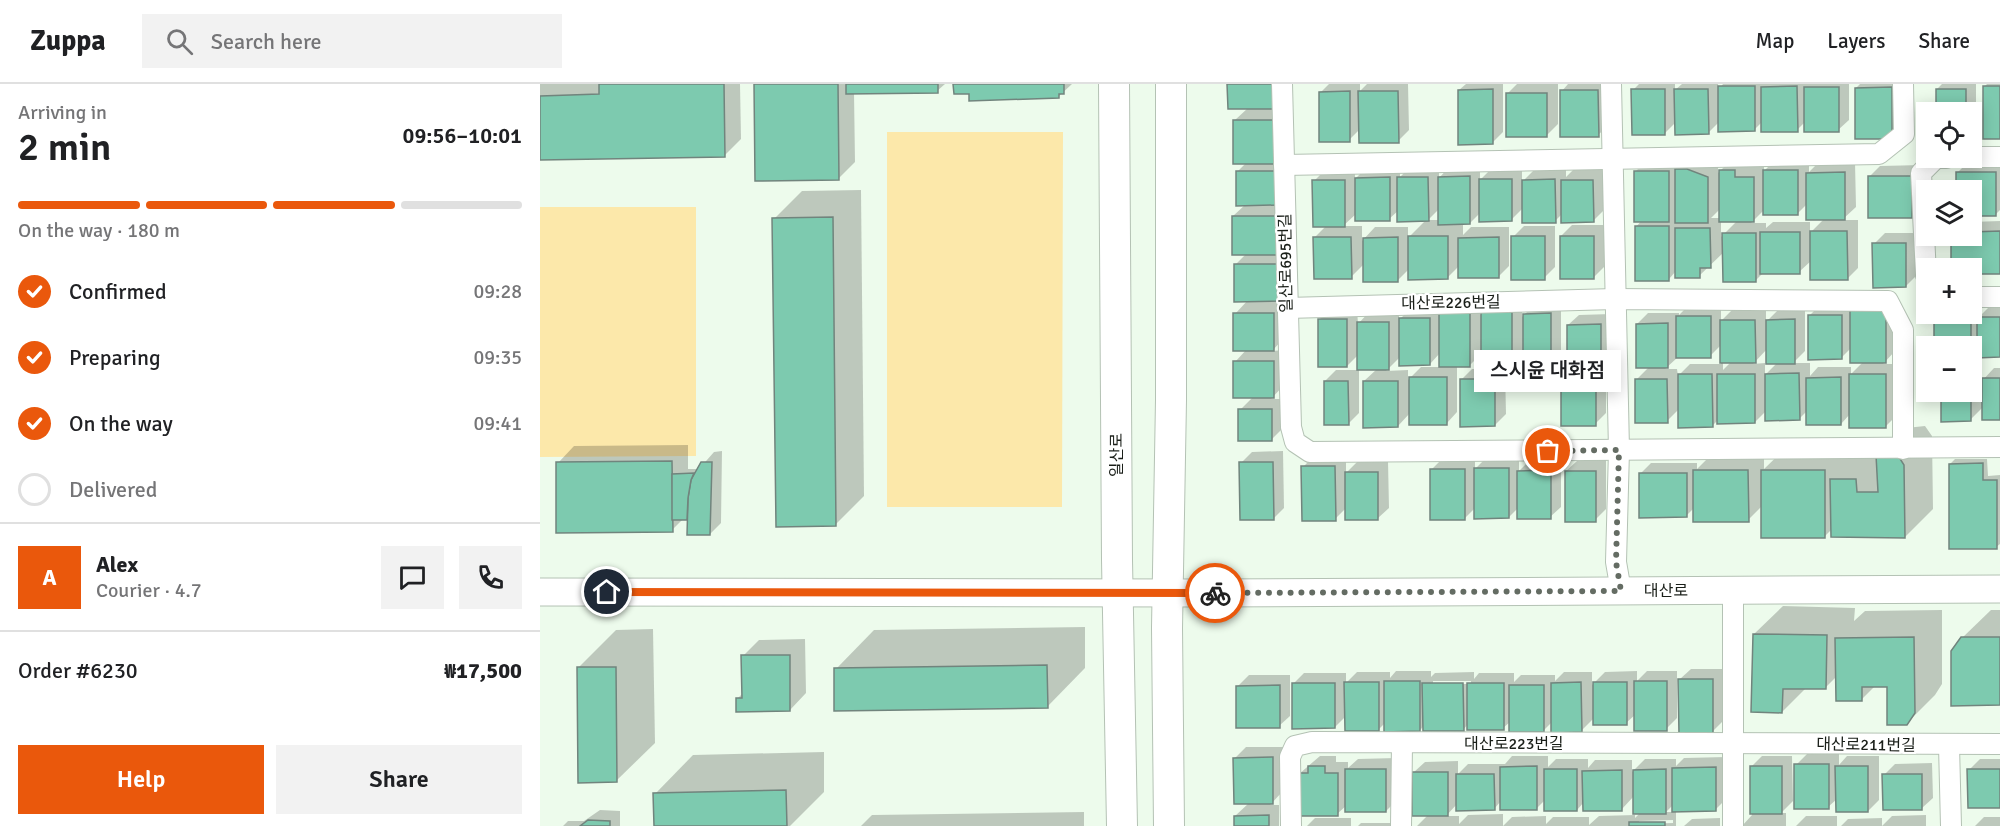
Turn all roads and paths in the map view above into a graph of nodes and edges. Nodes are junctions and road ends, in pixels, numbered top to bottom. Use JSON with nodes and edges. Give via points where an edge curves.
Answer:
{"nodes":[{"id":1,"x":1114,"y":84,"type":"edge"},
{"id":2,"x":1171,"y":84,"type":"edge"},
{"id":3,"x":1282,"y":84,"type":"edge"},
{"id":4,"x":1611,"y":84,"type":"edge"},
{"id":5,"x":1903,"y":84,"type":"edge"},
{"id":6,"x":1982,"y":157,"type":"edge"},
{"id":7,"x":2000,"y":157,"type":"edge"},
{"id":8,"x":1612,"y":158,"type":"junction"},
{"id":9,"x":1284,"y":165,"type":"junction"},
{"id":10,"x":1926,"y":168,"type":"edge"},
{"id":11,"x":1925,"y":258,"type":"edge"},
{"id":12,"x":1982,"y":297,"type":"edge"},
{"id":13,"x":2000,"y":297,"type":"edge"},
{"id":14,"x":1616,"y":299,"type":"junction"},
{"id":15,"x":1287,"y":308,"type":"junction"},
{"id":16,"x":2000,"y":447,"type":"edge"},
{"id":17,"x":1909,"y":448,"type":"junction"},
{"id":18,"x":1619,"y":450,"type":"junction"},
{"id":19,"x":2000,"y":589,"type":"edge"},
{"id":20,"x":1733,"y":590,"type":"junction"},
{"id":21,"x":1621,"y":591,"type":"junction"},
{"id":22,"x":540,"y":592,"type":"edge"},
{"id":23,"x":1118,"y":593,"type":"junction"},
{"id":24,"x":1167,"y":593,"type":"junction"},
{"id":25,"x":1733,"y":743,"type":"junction"},
{"id":26,"x":1402,"y":744,"type":"junction"},
{"id":27,"x":2000,"y":744,"type":"edge"},
{"id":28,"x":1949,"y":745,"type":"junction"},
{"id":29,"x":1122,"y":826,"type":"edge"},
{"id":30,"x":1169,"y":826,"type":"edge"},
{"id":31,"x":1291,"y":826,"type":"edge"},
{"id":32,"x":1401,"y":826,"type":"edge"},
{"id":33,"x":1733,"y":826,"type":"edge"},
{"id":34,"x":1951,"y":826,"type":"edge"}],
"edges":[{"from":1,"to":23,"type":"main road","name":"일산로"},
{"from":2,"to":24,"type":"main road","via":[[1172,400]]},
{"from":3,"to":9,"type":"street","name":"일산로695번길"},
{"from":4,"to":8,"type":"street"},
{"from":5,"to":8,"type":"street","via":[[1904,134],[1880,154]]},
{"from":6,"to":7,"type":"street"},
{"from":8,"to":9,"type":"street"},
{"from":8,"to":14,"type":"street"},
{"from":9,"to":15,"type":"street","name":"일산로695번길"},
{"from":10,"to":11,"type":"street","via":[[1921,173]]},
{"from":12,"to":13,"type":"street"},
{"from":14,"to":15,"type":"street","name":"대산로226번길"},
{"from":14,"to":17,"type":"street","name":"대산로226번길","via":[[1888,301],[1903,330]]},
{"from":14,"to":18,"type":"street"},
{"from":15,"to":18,"type":"street","name":"일산로695번길","via":[[1290,427],[1296,442],[1310,452]]},
{"from":16,"to":17,"type":"street"},
{"from":17,"to":18,"type":"street"},
{"from":18,"to":21,"type":"street","via":[[1616,562]]},
{"from":19,"to":20,"type":"main road","name":"대산로"},
{"from":20,"to":21,"type":"main road","name":"대산로"},
{"from":20,"to":25,"type":"street"},
{"from":21,"to":24,"type":"main road","name":"대산로"},
{"from":22,"to":23,"type":"main road","name":"대산로"},
{"from":23,"to":24,"type":"main road","name":"대산로"},
{"from":23,"to":29,"type":"main road","name":"일산로"},
{"from":24,"to":30,"type":"main road"},
{"from":25,"to":26,"type":"street","name":"대산로223번길"},
{"from":25,"to":28,"type":"street","name":"대산로211번길"},
{"from":25,"to":33,"type":"street"},
{"from":26,"to":31,"type":"street","name":"대산로223번길","via":[[1312,742],[1295,746],[1290,757]]},
{"from":26,"to":32,"type":"street"},
{"from":27,"to":28,"type":"street","name":"대산로211번길"},
{"from":28,"to":34,"type":"street"}]}
